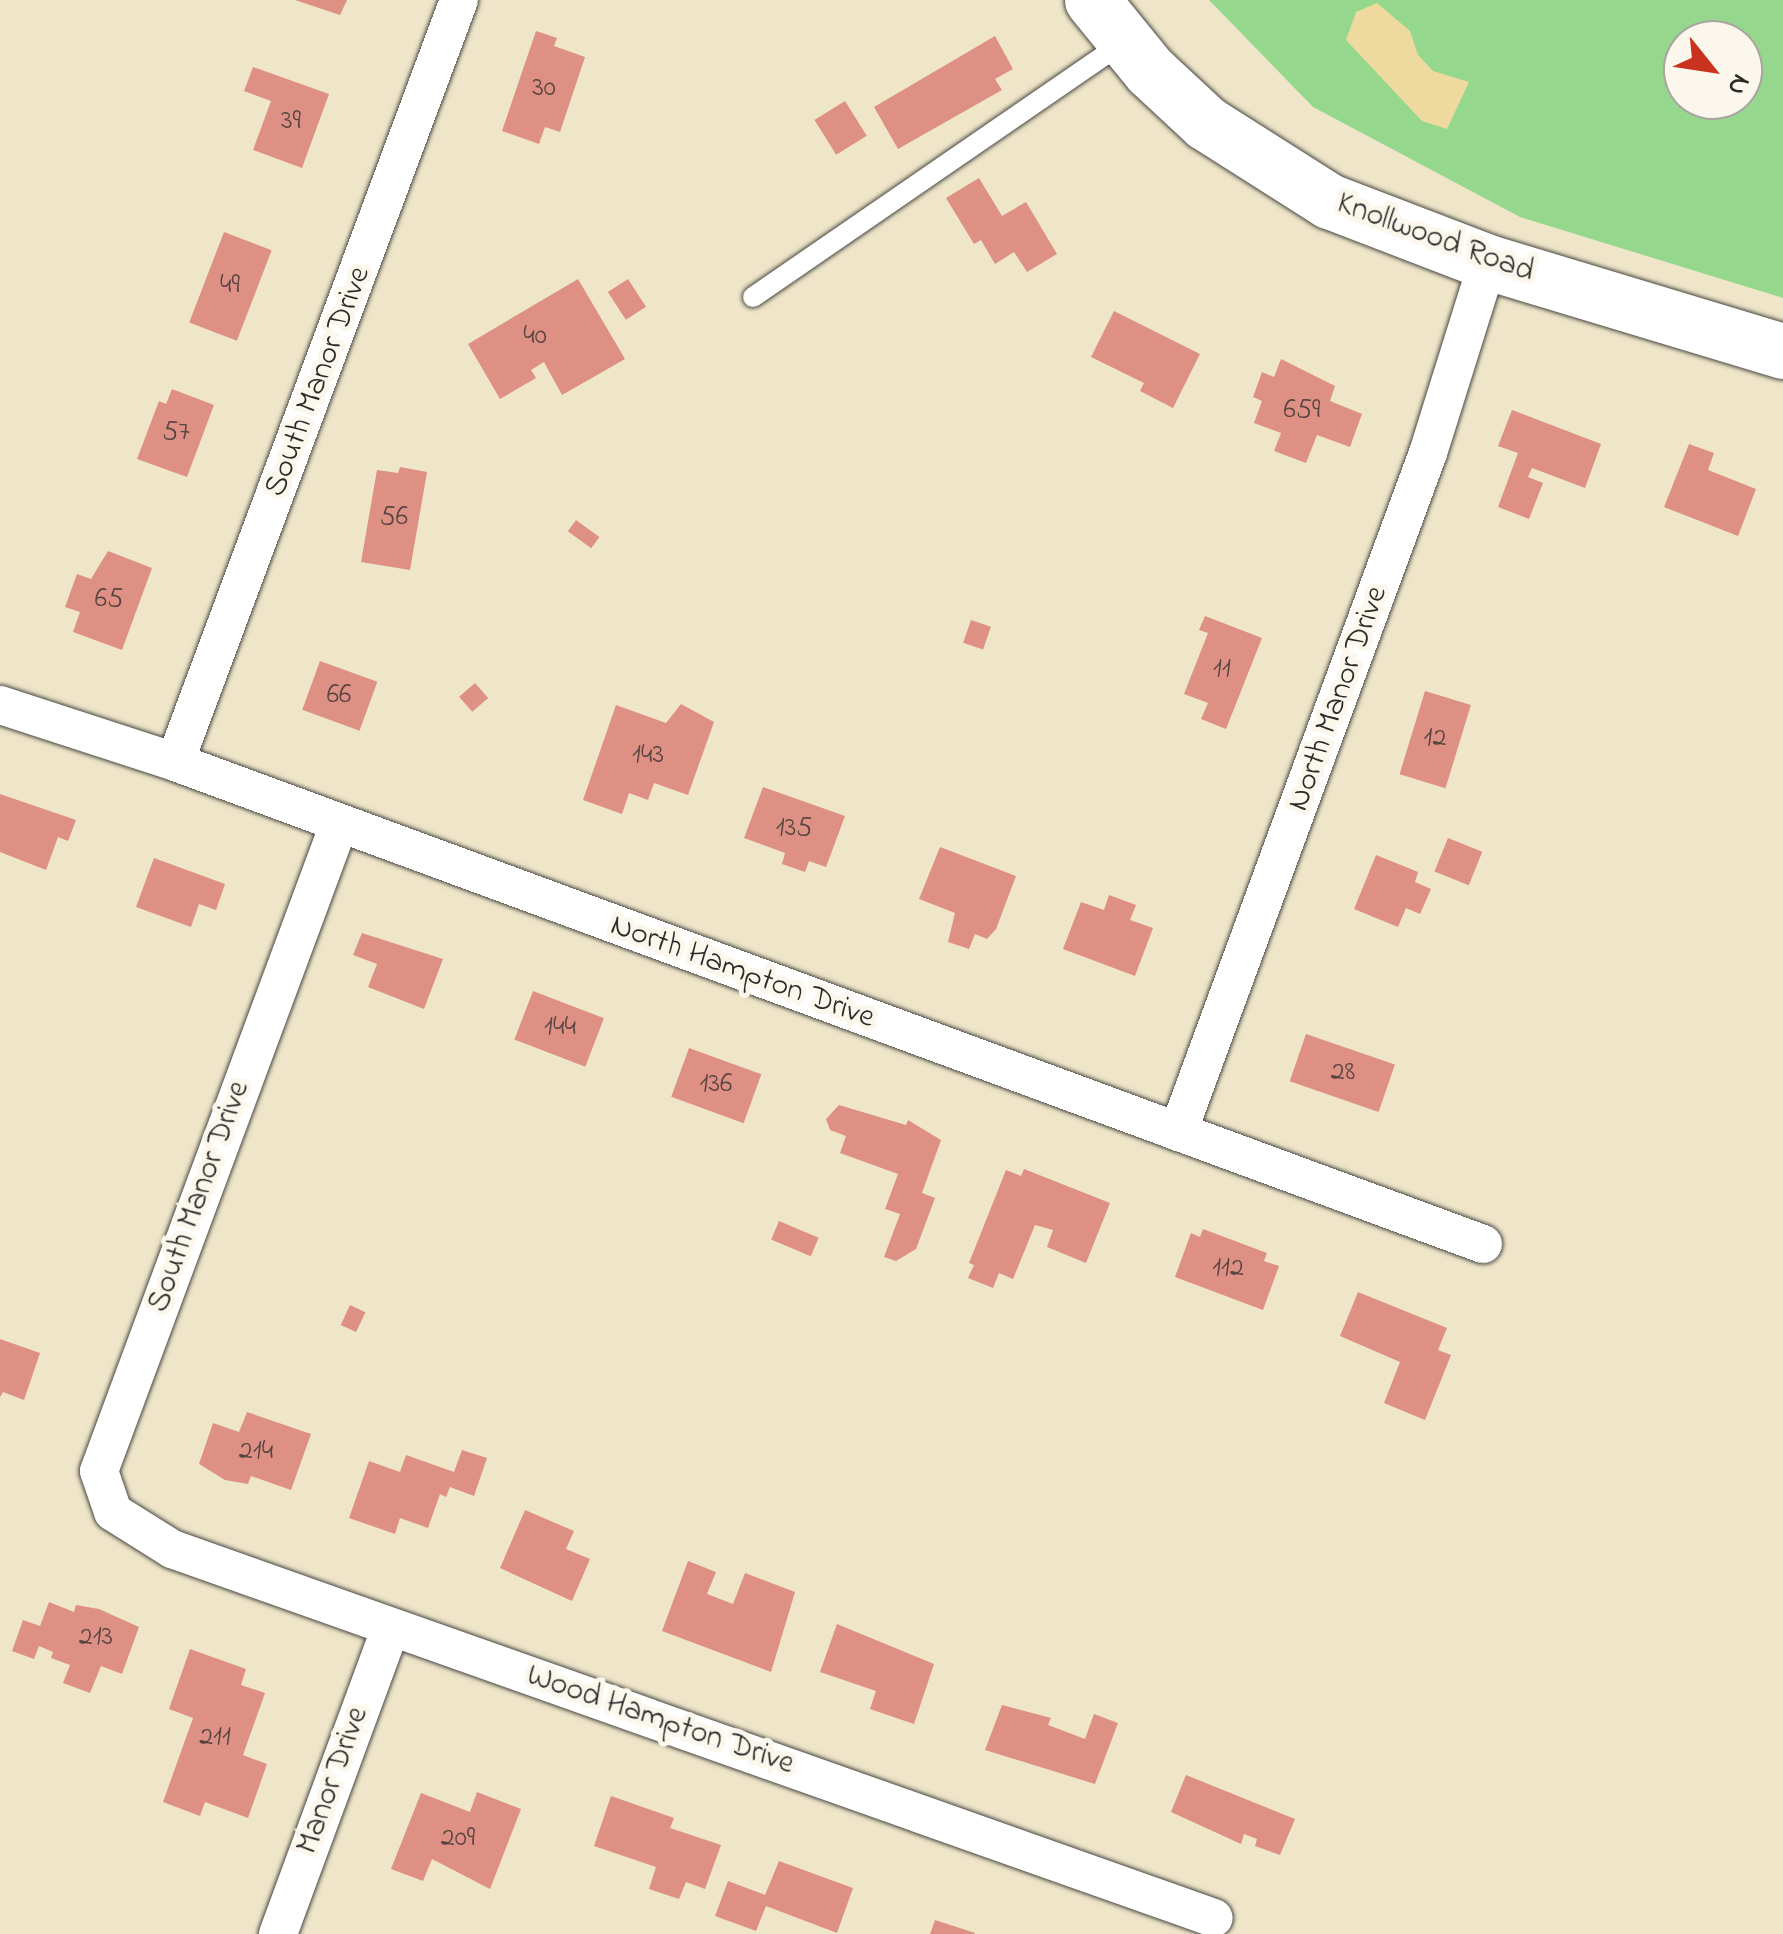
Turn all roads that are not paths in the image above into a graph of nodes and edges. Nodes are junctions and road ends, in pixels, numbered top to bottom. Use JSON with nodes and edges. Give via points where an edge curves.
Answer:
{"nodes":[{"id":1,"x":459,"y":0,"type":"edge"},
{"id":2,"x":1108,"y":21,"type":"edge"},
{"id":3,"x":1488,"y":262,"type":"junction"},
{"id":4,"x":754,"y":297,"type":"dead end"},
{"id":5,"x":1783,"y":351,"type":"edge"},
{"id":6,"x":0,"y":705,"type":"edge"},
{"id":7,"x":175,"y":762,"type":"junction"},
{"id":8,"x":338,"y":826,"type":"junction"},
{"id":9,"x":1178,"y":1132,"type":"junction"},
{"id":10,"x":1483,"y":1244,"type":"dead end"},
{"id":11,"x":113,"y":1512,"type":"joint"},
{"id":12,"x":390,"y":1629,"type":"junction"},
{"id":13,"x":1214,"y":1918,"type":"dead end"},
{"id":14,"x":278,"y":1934,"type":"edge"}],
"edges":[{"from":1,"to":7,"type":"street","name":"South Manor Drive"},
{"from":2,"to":3,"type":"main road","name":"Knollwood Road","via":[[1244,151],[1329,201]]},
{"from":2,"to":4,"type":"lane"},
{"from":3,"to":5,"type":"main road","name":"Knollwood Road"},
{"from":3,"to":9,"type":"street","name":"North Manor Drive","via":[[1422,471]]},
{"from":6,"to":7,"type":"street","name":"North Hampton Drive"},
{"from":7,"to":8,"type":"street","name":"North Hampton Drive"},
{"from":8,"to":9,"type":"street","name":"North Hampton Drive"},
{"from":8,"to":11,"type":"street","name":"South Manor Drive","via":[[99,1471]]},
{"from":9,"to":10,"type":"street","name":"North Hampton Drive"},
{"from":11,"to":12,"type":"street","name":"Wood Hampton Drive","via":[[172,1549]]},
{"from":12,"to":13,"type":"street","name":"Wood Hampton Drive"},
{"from":12,"to":14,"type":"street","name":"Manor Drive"}]}
